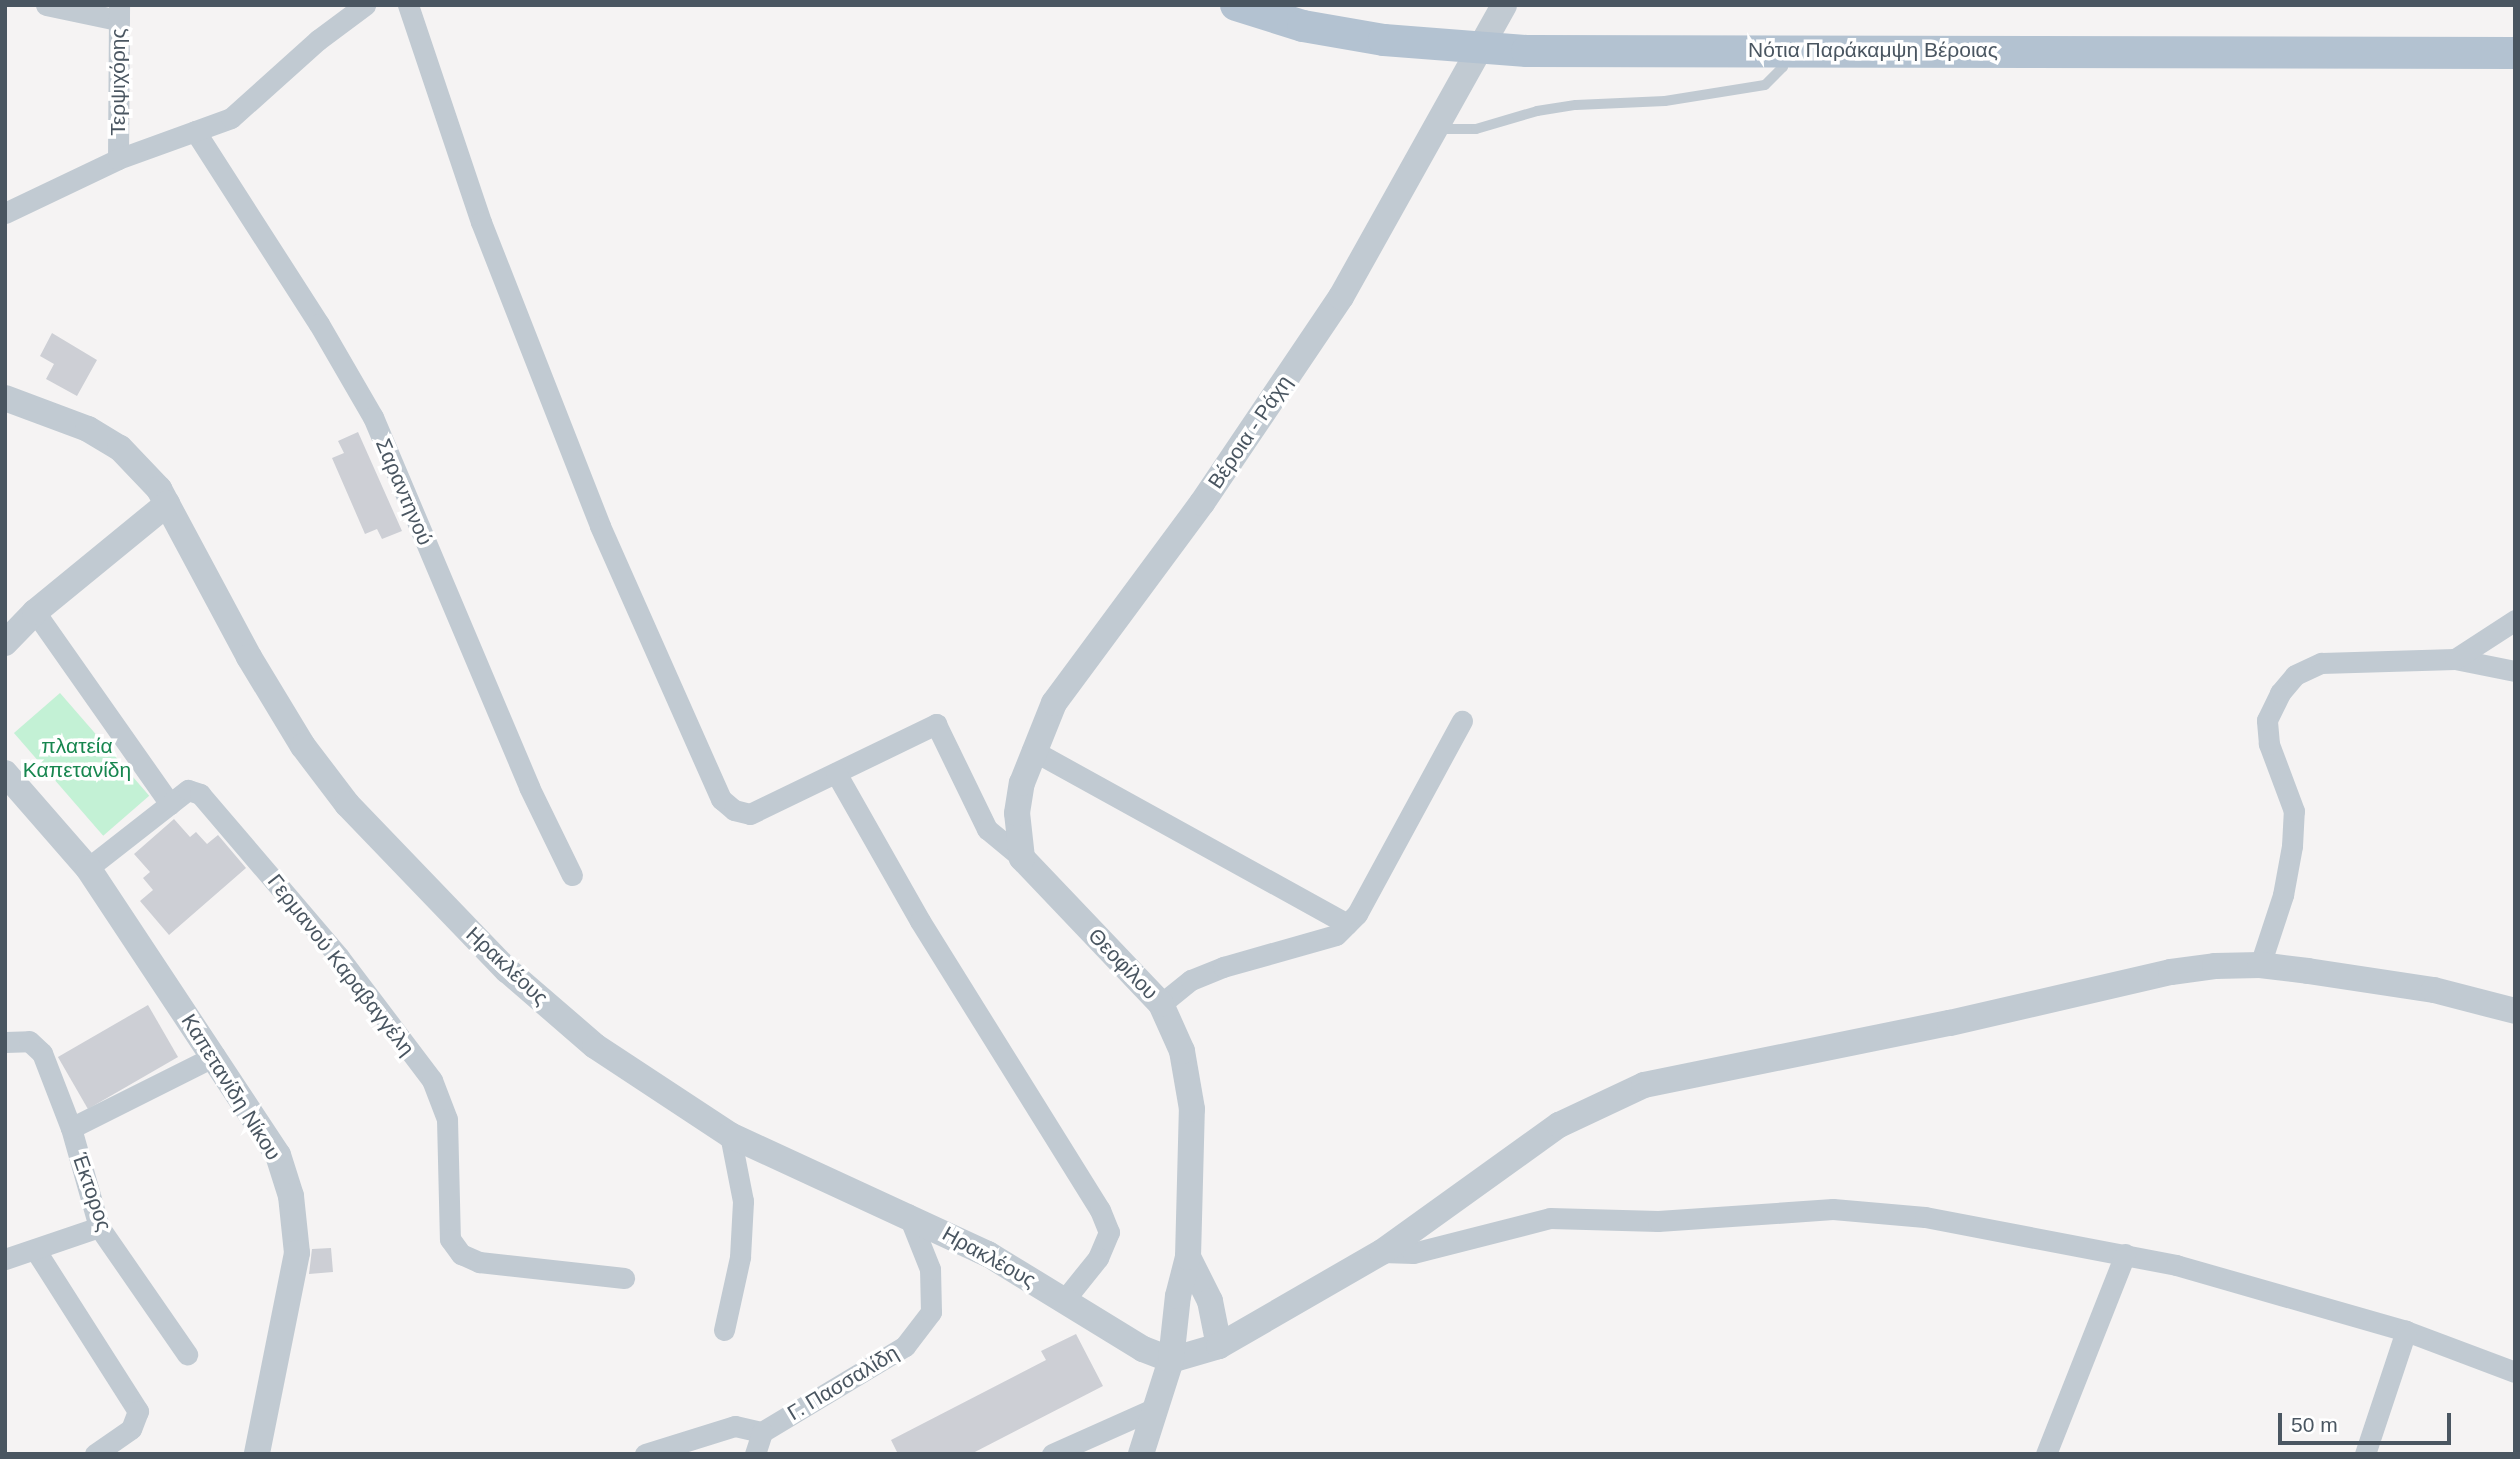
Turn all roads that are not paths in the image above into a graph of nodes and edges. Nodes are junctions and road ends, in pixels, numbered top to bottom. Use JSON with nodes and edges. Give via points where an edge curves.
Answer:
{"nodes":[{"id":1,"x":46,"y":5,"type":"edge"},
{"id":2,"x":365,"y":5,"type":"edge"},
{"id":3,"x":408,"y":5,"type":"edge"},
{"id":4,"x":1236,"y":5,"type":"edge"},
{"id":5,"x":1504,"y":5,"type":"edge"},
{"id":6,"x":118,"y":13,"type":"edge"},
{"id":7,"x":1782,"y":50,"type":"junction"},
{"id":8,"x":2515,"y":53,"type":"edge"},
{"id":9,"x":1436,"y":129,"type":"junction"},
{"id":10,"x":195,"y":131,"type":"junction"},
{"id":11,"x":118,"y":159,"type":"junction"},
{"id":12,"x":5,"y":213,"type":"edge"},
{"id":13,"x":5,"y":398,"type":"edge"},
{"id":14,"x":167,"y":504,"type":"junction"},
{"id":15,"x":35,"y":612,"type":"junction"},
{"id":16,"x":2515,"y":620,"type":"edge"},
{"id":17,"x":5,"y":643,"type":"edge"},
{"id":18,"x":2455,"y":659,"type":"junction"},
{"id":19,"x":2515,"y":671,"type":"edge"},
{"id":20,"x":1462,"y":721,"type":"dead end"},
{"id":21,"x":1032,"y":750,"type":"junction"},
{"id":22,"x":5,"y":773,"type":"edge"},
{"id":23,"x":836,"y":773,"type":"junction"},
{"id":24,"x":170,"y":804,"type":"junction"},
{"id":25,"x":1022,"y":858,"type":"junction"},
{"id":26,"x":88,"y":867,"type":"junction"},
{"id":27,"x":572,"y":875,"type":"dead end"},
{"id":28,"x":1347,"y":924,"type":"junction"},
{"id":29,"x":2259,"y":965,"type":"junction"},
{"id":30,"x":1161,"y":1004,"type":"junction"},
{"id":31,"x":2515,"y":1011,"type":"edge"},
{"id":32,"x":5,"y":1042,"type":"edge"},
{"id":33,"x":215,"y":1056,"type":"junction"},
{"id":34,"x":71,"y":1128,"type":"junction"},
{"id":35,"x":730,"y":1135,"type":"junction"},
{"id":36,"x":908,"y":1214,"type":"junction"},
{"id":37,"x":99,"y":1227,"type":"junction"},
{"id":38,"x":36,"y":1251,"type":"junction"},
{"id":39,"x":1382,"y":1252,"type":"junction"},
{"id":40,"x":2125,"y":1254,"type":"junction"},
{"id":41,"x":1188,"y":1257,"type":"junction"},
{"id":42,"x":5,"y":1259,"type":"edge"},
{"id":43,"x":624,"y":1278,"type":"dead end"},
{"id":44,"x":1065,"y":1299,"type":"junction"},
{"id":45,"x":723,"y":1330,"type":"dead end"},
{"id":46,"x":2406,"y":1331,"type":"junction"},
{"id":47,"x":1219,"y":1346,"type":"junction"},
{"id":48,"x":187,"y":1354,"type":"dead end"},
{"id":49,"x":1171,"y":1360,"type":"junction"},
{"id":50,"x":2515,"y":1372,"type":"edge"},
{"id":51,"x":1153,"y":1409,"type":"junction"},
{"id":52,"x":762,"y":1432,"type":"junction"},
{"id":53,"x":95,"y":1454,"type":"edge"},
{"id":54,"x":257,"y":1454,"type":"edge"},
{"id":55,"x":645,"y":1454,"type":"edge"},
{"id":56,"x":755,"y":1454,"type":"edge"},
{"id":57,"x":1052,"y":1454,"type":"edge"},
{"id":58,"x":1140,"y":1454,"type":"edge"},
{"id":59,"x":2046,"y":1454,"type":"edge"},
{"id":60,"x":2365,"y":1454,"type":"edge"}],
"edges":[{"from":1,"to":6,"type":"street"},
{"from":2,"to":10,"type":"street","via":[[318,40],[231,118]]},
{"from":3,"to":23,"type":"street","via":[[481,222],[600,526],[721,799],[734,810],[750,814]]},
{"from":4,"to":7,"type":"main road","name":"Νότια Παράκαμψη Βέροιας","via":[[1303,26],[1384,40],[1527,51]]},
{"from":5,"to":9,"type":"street","name":"Βέροια - Ράχη"},
{"from":6,"to":11,"type":"street","name":"Τερψιχόρης"},
{"from":7,"to":8,"type":"main road","name":"Νότια Παράκαμψη Βέροιας"},
{"from":7,"to":9,"type":"lane","via":[[1783,67],[1765,85],[1665,101],[1536,111],[1476,129]]},
{"from":9,"to":21,"type":"street","name":"Βέροια - Ράχη","via":[[1341,297],[1202,503],[1054,703]]},
{"from":10,"to":11,"type":"street"},
{"from":10,"to":27,"type":"street","name":"Σαραντηνού","via":[[373,417],[528,788]]},
{"from":11,"to":12,"type":"street","name":"Τερψιχόρης"},
{"from":13,"to":14,"type":"street","name":"Ηρακλέους","via":[[88,429],[120,448],[159,489]]},
{"from":14,"to":15,"type":"street"},
{"from":14,"to":35,"type":"street","name":"Ηρακλέους","via":[[249,657],[303,746],[347,804],[507,970],[579,1032],[676,1104]]},
{"from":15,"to":17,"type":"street"},
{"from":15,"to":24,"type":"street"},
{"from":16,"to":18,"type":"street"},
{"from":18,"to":19,"type":"street"},
{"from":18,"to":29,"type":"street","via":[[2321,663],[2295,675],[2280,692],[2267,720],[2269,744],[2294,811],[2292,846],[2283,895]]},
{"from":20,"to":28,"type":"street","via":[[1357,914]]},
{"from":21,"to":25,"type":"street","name":"Βέροια - Ράχη","via":[[1017,813]]},
{"from":21,"to":28,"type":"street"},
{"from":22,"to":26,"type":"street","name":"Καπετανίδη Νίκου"},
{"from":23,"to":25,"type":"street","via":[[936,724],[987,829]]},
{"from":23,"to":44,"type":"street","via":[[941,957],[1100,1210],[1109,1232],[1098,1258]]},
{"from":24,"to":26,"type":"street"},
{"from":24,"to":43,"type":"street","name":"Γερμανού Καραβαγγέλη","via":[[188,790],[212,805],[339,957],[432,1080],[447,1119],[450,1239],[461,1254],[478,1262]]},
{"from":25,"to":30,"type":"street","name":"Θεοφίλου"},
{"from":26,"to":33,"type":"street","name":"Καπετανίδη Νίκου"},
{"from":28,"to":30,"type":"street","via":[[1336,935],[1191,980]]},
{"from":29,"to":31,"type":"street","via":[[2434,990]]},
{"from":29,"to":39,"type":"street","via":[[2171,972],[1950,1023],[1644,1085],[1559,1125]]},
{"from":30,"to":41,"type":"street","name":"Θεοφίλου","via":[[1182,1051],[1192,1109]]},
{"from":32,"to":34,"type":"street","name":"Έκτορος","via":[[29,1041],[42,1053]]},
{"from":33,"to":34,"type":"street"},
{"from":33,"to":54,"type":"street","name":"Καπετανίδη Νίκου","via":[[278,1155],[291,1196],[297,1253]]},
{"from":34,"to":37,"type":"street","name":"Έκτορος"},
{"from":35,"to":36,"type":"street","name":"Ηρακλέους"},
{"from":35,"to":45,"type":"street","via":[[743,1201],[740,1257]]},
{"from":36,"to":44,"type":"street","name":"Ηρακλέους"},
{"from":36,"to":52,"type":"street","name":"Γ. Πασσαλίδη","via":[[930,1269],[930,1312],[905,1346]]},
{"from":37,"to":38,"type":"street"},
{"from":37,"to":48,"type":"street","name":"Έκτορος"},
{"from":38,"to":42,"type":"street"},
{"from":38,"to":53,"type":"street","via":[[138,1410],[131,1429]]},
{"from":39,"to":40,"type":"street","via":[[1413,1253],[1550,1218],[1658,1221],[1833,1209],[1925,1217]]},
{"from":39,"to":47,"type":"street"},
{"from":40,"to":46,"type":"street"},
{"from":40,"to":59,"type":"street"},
{"from":41,"to":47,"type":"street","name":"Θεοφίλου","via":[[1210,1301]]},
{"from":41,"to":49,"type":"street","name":"Θεοφίλου","via":[[1178,1296]]},
{"from":44,"to":49,"type":"street","name":"Ηρακλέους","via":[[1143,1349]]},
{"from":46,"to":50,"type":"street"},
{"from":46,"to":60,"type":"street"},
{"from":47,"to":49,"type":"street"},
{"from":49,"to":51,"type":"street","name":"Θεοφίλου"},
{"from":51,"to":57,"type":"street"},
{"from":51,"to":58,"type":"street","name":"Θεοφίλου"},
{"from":52,"to":55,"type":"street","via":[[735,1426]]},
{"from":52,"to":56,"type":"street"}]}
